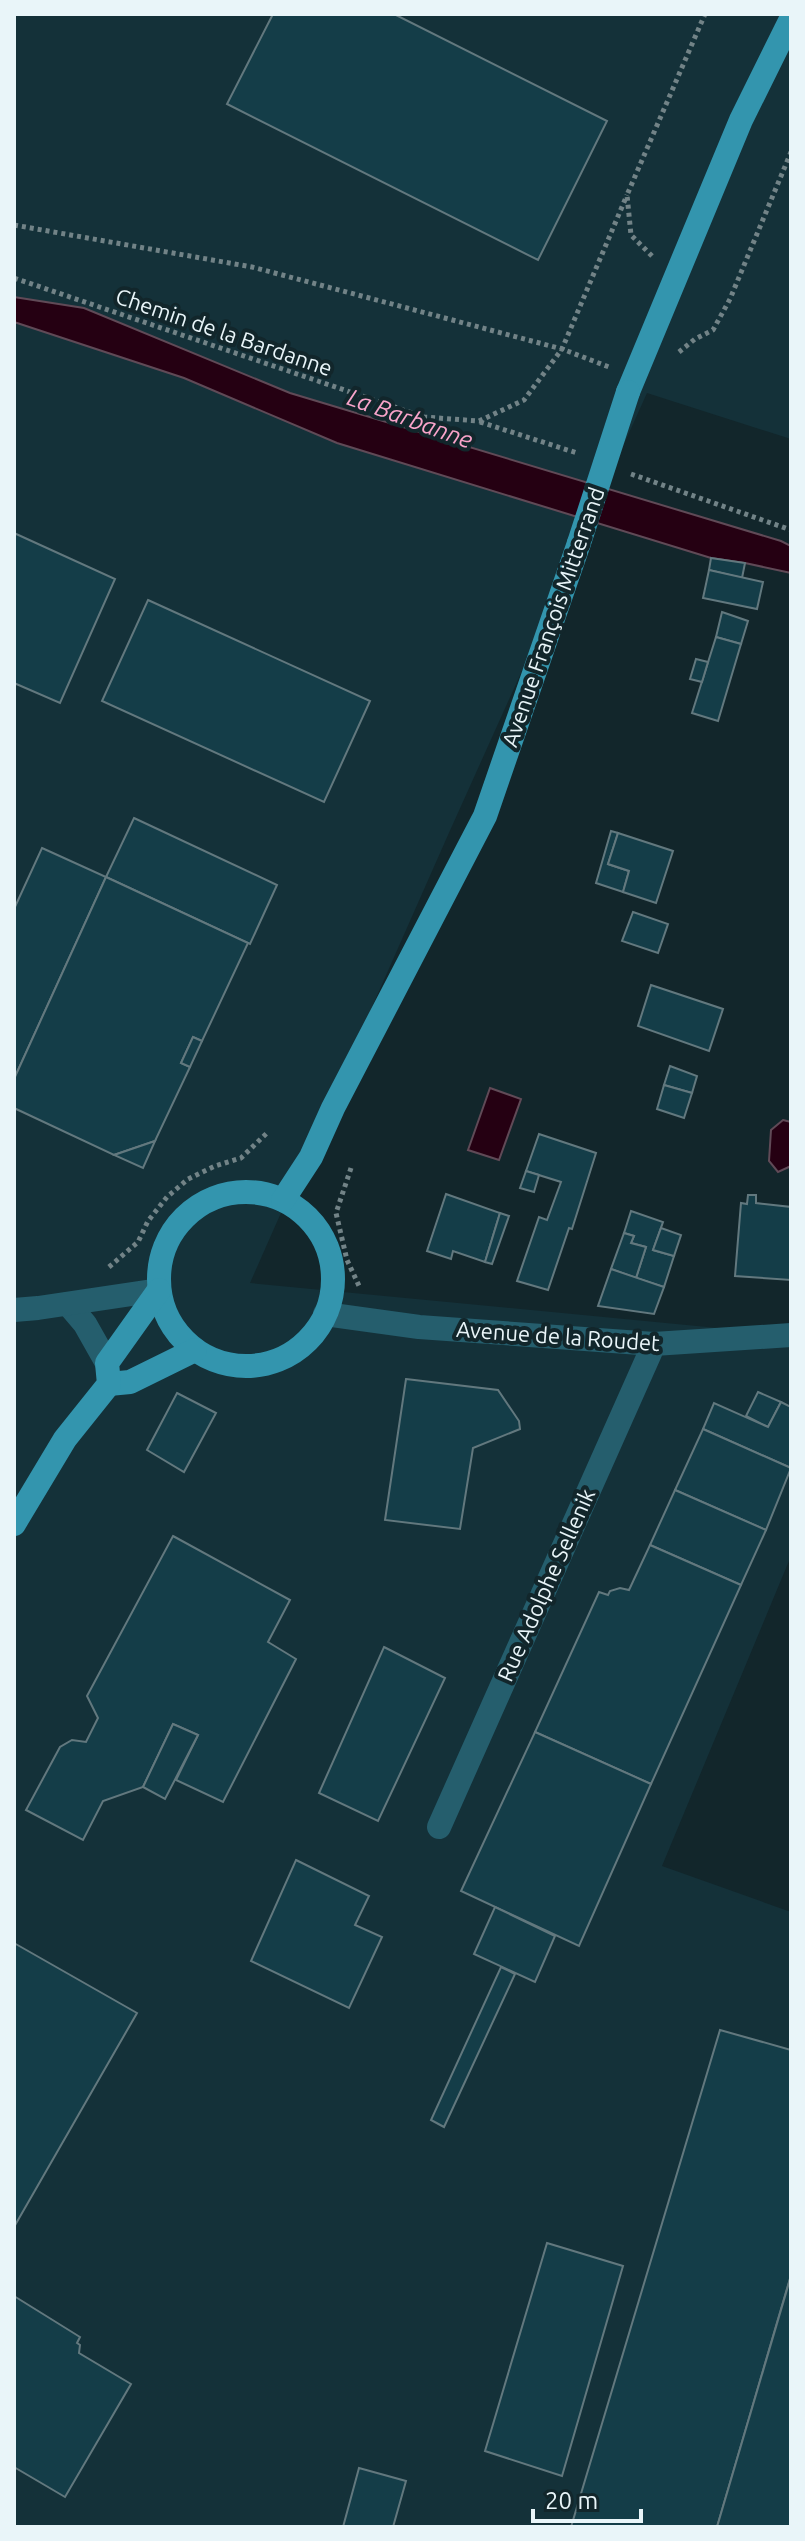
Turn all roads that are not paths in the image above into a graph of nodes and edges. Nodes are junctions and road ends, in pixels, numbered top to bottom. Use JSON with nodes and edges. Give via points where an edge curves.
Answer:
{"nodes":[{"id":1,"x":791,"y":19,"type":"edge"},
{"id":2,"x":283,"y":1200,"type":"junction"},
{"id":3,"x":159,"y":1290,"type":"junction"},
{"id":4,"x":68,"y":1304,"type":"junction"},
{"id":5,"x":14,"y":1310,"type":"edge"},
{"id":6,"x":325,"y":1314,"type":"junction"},
{"id":7,"x":791,"y":1335,"type":"edge"},
{"id":8,"x":654,"y":1344,"type":"junction"},
{"id":9,"x":195,"y":1350,"type":"junction"},
{"id":10,"x":108,"y":1374,"type":"junction"},
{"id":11,"x":14,"y":1524,"type":"edge"},
{"id":12,"x":439,"y":1827,"type":"dead end"}],
"edges":[{"from":1,"to":2,"type":"main road","name":"Avenue François Mitterrand","bridge":true,"via":[[741,120],[628,392],[485,816],[311,1157]]},
{"from":2,"to":3,"type":"main road","via":[[257,1192],[205,1202],[169,1238],[160,1263]]},
{"from":2,"to":6,"type":"main road","via":[[316,1227],[327,1247],[332,1292]]},
{"from":3,"to":4,"type":"street"},
{"from":3,"to":9,"type":"main road","via":[[174,1329]]},
{"from":3,"to":10,"type":"main road"},
{"from":4,"to":5,"type":"street"},
{"from":4,"to":10,"type":"street","via":[[85,1324]]},
{"from":6,"to":8,"type":"street","name":"Avenue de la Roudet","via":[[419,1327]]},
{"from":6,"to":9,"type":"main road","via":[[310,1338],[288,1356],[262,1365],[233,1366]]},
{"from":7,"to":8,"type":"street","name":"Avenue de la Roudet"},
{"from":8,"to":12,"type":"street","name":"Rue Adolphe Sellenik"},
{"from":9,"to":10,"type":"main road","via":[[130,1382]]},
{"from":10,"to":11,"type":"main road"}]}
